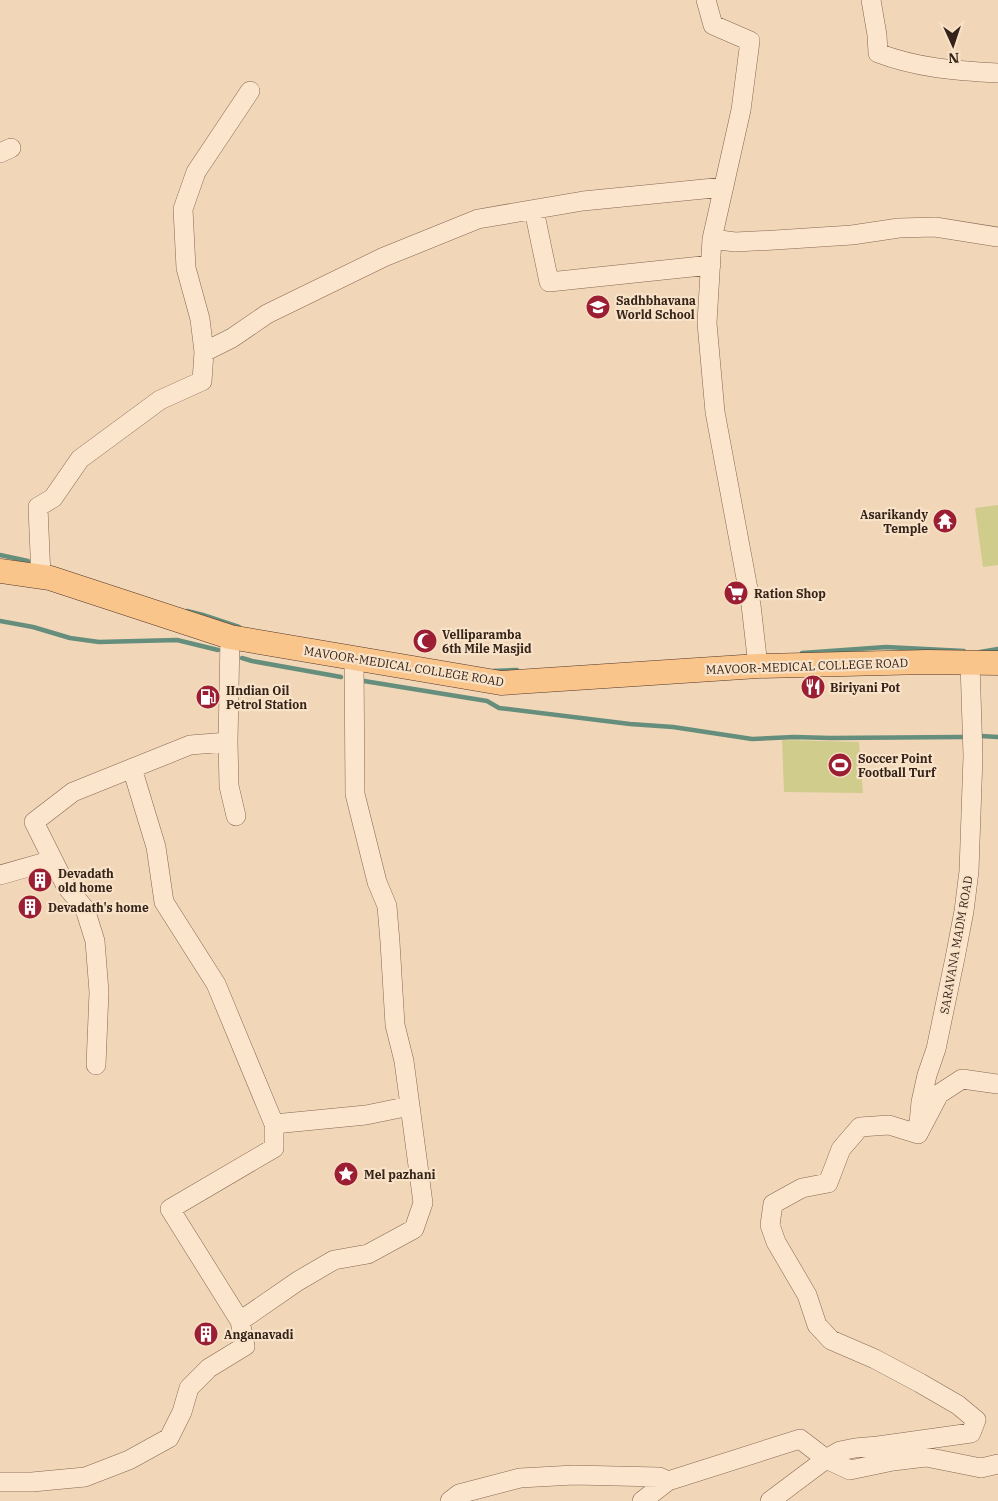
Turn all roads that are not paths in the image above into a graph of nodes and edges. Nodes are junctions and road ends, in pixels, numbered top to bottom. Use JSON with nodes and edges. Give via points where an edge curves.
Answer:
{"nodes":[{"id":1,"x":706,"y":0,"type":"edge"},
{"id":2,"x":715,"y":0,"type":"edge"},
{"id":3,"x":871,"y":0,"type":"edge"},
{"id":4,"x":713,"y":25,"type":"junction"},
{"id":5,"x":998,"y":73,"type":"edge"},
{"id":6,"x":250,"y":91,"type":"dead end"},
{"id":7,"x":724,"y":187,"type":"junction"},
{"id":8,"x":534,"y":210,"type":"junction"},
{"id":9,"x":998,"y":237,"type":"edge"},
{"id":10,"x":712,"y":239,"type":"junction"},
{"id":11,"x":710,"y":265,"type":"junction"},
{"id":12,"x":204,"y":352,"type":"junction"},
{"id":13,"x":0,"y":570,"type":"edge"},
{"id":14,"x":41,"y":576,"type":"junction"},
{"id":15,"x":230,"y":637,"type":"junction"},
{"id":16,"x":354,"y":658,"type":"junction"},
{"id":17,"x":970,"y":663,"type":"junction"},
{"id":18,"x":998,"y":663,"type":"edge"},
{"id":19,"x":758,"y":666,"type":"junction"},
{"id":20,"x":228,"y":742,"type":"junction"},
{"id":21,"x":132,"y":768,"type":"junction"},
{"id":22,"x":236,"y":816,"type":"dead end"},
{"id":23,"x":53,"y":860,"type":"junction"},
{"id":24,"x":0,"y":875,"type":"edge"},
{"id":25,"x":96,"y":1065,"type":"dead end"},
{"id":26,"x":998,"y":1084,"type":"edge"},
{"id":27,"x":410,"y":1106,"type":"junction"},
{"id":28,"x":274,"y":1124,"type":"junction"},
{"id":29,"x":918,"y":1134,"type":"junction"},
{"id":30,"x":240,"y":1321,"type":"junction"},
{"id":31,"x":826,"y":1458,"type":"junction"},
{"id":32,"x":998,"y":1464,"type":"edge"},
{"id":33,"x":668,"y":1481,"type":"junction"},
{"id":34,"x":0,"y":1482,"type":"edge"},
{"id":35,"x":450,"y":1501,"type":"edge"},
{"id":36,"x":642,"y":1501,"type":"edge"},
{"id":37,"x":770,"y":1501,"type":"edge"}],
"edges":[{"from":1,"to":4,"type":"street"},
{"from":2,"to":4,"type":"street"},
{"from":3,"to":5,"type":"street","via":[[878,53],[926,67]]},
{"from":4,"to":7,"type":"street","via":[[750,41],[741,110]]},
{"from":6,"to":12,"type":"street","via":[[196,172],[183,209],[186,268],[200,319]]},
{"from":7,"to":8,"type":"street","via":[[583,201]]},
{"from":7,"to":10,"type":"street"},
{"from":8,"to":11,"type":"street","via":[[549,282]]},
{"from":8,"to":12,"type":"street","via":[[478,219],[384,257],[267,314]]},
{"from":9,"to":10,"type":"street","via":[[935,227],[775,240],[735,242]]},
{"from":10,"to":11,"type":"street"},
{"from":11,"to":19,"type":"street","via":[[707,323],[716,412],[751,605]]},
{"from":12,"to":14,"type":"street","via":[[202,381],[160,400],[80,459],[53,498],[38,507]]},
{"from":13,"to":14,"type":"main road","name":"MAVOOR-MEDICAL COLLEGE ROAD"},
{"from":14,"to":15,"type":"main road","name":"MAVOOR-MEDICAL COLLEGE ROAD"},
{"from":15,"to":16,"type":"main road","name":"MAVOOR-MEDICAL COLLEGE ROAD"},
{"from":15,"to":20,"type":"street"},
{"from":16,"to":19,"type":"main road","name":"MAVOOR-MEDICAL COLLEGE ROAD","via":[[501,683]]},
{"from":16,"to":27,"type":"street","via":[[355,794],[375,874],[387,906],[395,1025]]},
{"from":17,"to":18,"type":"main road","name":"MAVOOR-MEDICAL COLLEGE ROAD"},
{"from":17,"to":19,"type":"main road","name":"MAVOOR-MEDICAL COLLEGE ROAD"},
{"from":17,"to":29,"type":"street","name":"SARAVANA MADM ROAD","via":[[973,756],[969,871],[946,1003],[921,1102]]},
{"from":20,"to":21,"type":"street","via":[[190,745]]},
{"from":20,"to":22,"type":"street","via":[[229,786]]},
{"from":21,"to":23,"type":"street","via":[[73,792],[34,822]]},
{"from":21,"to":28,"type":"street","via":[[156,847],[164,902],[216,984]]},
{"from":23,"to":24,"type":"street"},
{"from":23,"to":25,"type":"street","via":[[66,886],[85,909],[95,941],[99,992]]},
{"from":26,"to":29,"type":"street","via":[[962,1079],[939,1094]]},
{"from":27,"to":28,"type":"street","via":[[366,1115]]},
{"from":27,"to":30,"type":"street","via":[[423,1203],[414,1228],[368,1254],[334,1260]]},
{"from":28,"to":30,"type":"street","via":[[274,1148],[170,1209]]},
{"from":29,"to":31,"type":"street","via":[[889,1125],[860,1127],[840,1149],[828,1183],[802,1188],[773,1204],[770,1224],[776,1242],[808,1295],[817,1325],[831,1340],[920,1383],[958,1405],[976,1420],[971,1433],[855,1448]]},
{"from":30,"to":34,"type":"street","via":[[245,1346],[210,1368],[189,1388],[169,1438],[129,1460],[85,1476]]},
{"from":31,"to":32,"type":"street","via":[[850,1470],[893,1460],[926,1457],[981,1468]]},
{"from":31,"to":33,"type":"street","via":[[800,1439]]},
{"from":31,"to":37,"type":"street"},
{"from":33,"to":35,"type":"street","via":[[659,1477],[593,1475],[520,1478],[459,1494]]},
{"from":33,"to":36,"type":"street"}]}
